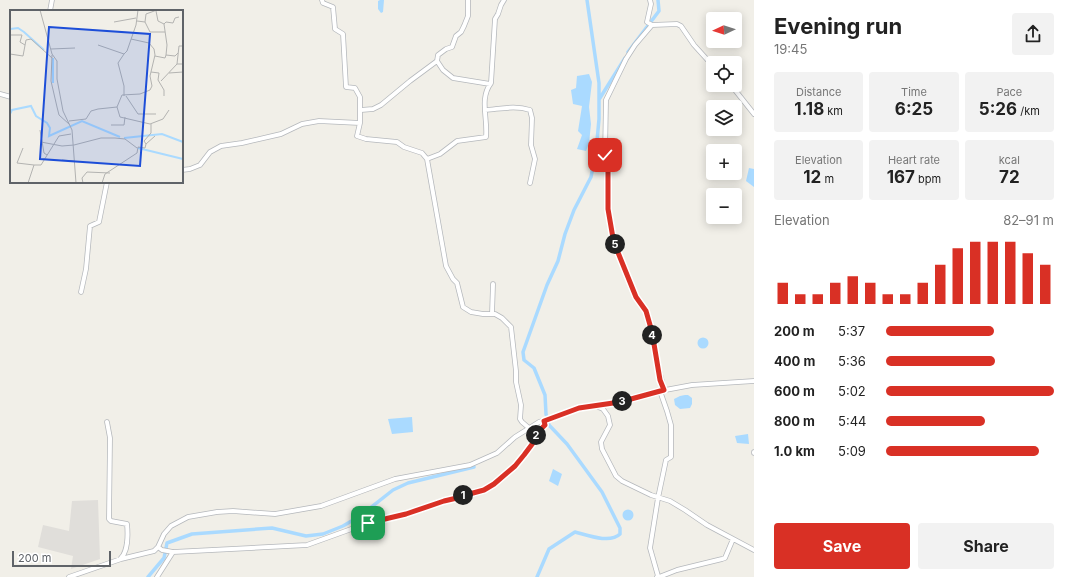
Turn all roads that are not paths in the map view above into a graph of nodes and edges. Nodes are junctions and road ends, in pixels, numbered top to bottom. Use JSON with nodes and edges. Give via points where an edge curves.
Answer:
{"nodes":[{"id":1,"x":52,"y":0,"type":"edge"},
{"id":2,"x":322,"y":0,"type":"edge"},
{"id":3,"x":468,"y":0,"type":"edge"},
{"id":4,"x":504,"y":0,"type":"edge"},
{"id":5,"x":650,"y":0,"type":"edge"},
{"id":6,"x":50,"y":10,"type":"edge"},
{"id":7,"x":652,"y":25,"type":"junction"},
{"id":8,"x":706,"y":58,"type":"edge"},
{"id":9,"x":437,"y":61,"type":"junction"},
{"id":10,"x":490,"y":84,"type":"junction"},
{"id":11,"x":737,"y":92,"type":"edge"},
{"id":12,"x":0,"y":94,"type":"edge"},
{"id":13,"x":10,"y":97,"type":"edge"},
{"id":14,"x":361,"y":110,"type":"junction"},
{"id":15,"x":485,"y":110,"type":"junction"},
{"id":16,"x":754,"y":114,"type":"edge"},
{"id":17,"x":360,"y":123,"type":"junction"},
{"id":18,"x":427,"y":159,"type":"junction"},
{"id":19,"x":183,"y":170,"type":"edge"},
{"id":20,"x":107,"y":183,"type":"edge"},
{"id":21,"x":530,"y":183,"type":"dead end"},
{"id":22,"x":493,"y":284,"type":"dead end"},
{"id":23,"x":81,"y":292,"type":"dead end"},
{"id":24,"x":492,"y":314,"type":"junction"},
{"id":25,"x":754,"y":381,"type":"edge"},
{"id":26,"x":662,"y":390,"type":"junction"},
{"id":27,"x":595,"y":407,"type":"junction"},
{"id":28,"x":544,"y":421,"type":"junction"},
{"id":29,"x":107,"y":422,"type":"dead end"},
{"id":30,"x":529,"y":428,"type":"junction"},
{"id":31,"x":658,"y":498,"type":"junction"},
{"id":32,"x":733,"y":539,"type":"junction"},
{"id":33,"x":158,"y":547,"type":"junction"},
{"id":34,"x":754,"y":550,"type":"edge"},
{"id":35,"x":173,"y":552,"type":"junction"},
{"id":36,"x":120,"y":559,"type":"junction"},
{"id":37,"x":69,"y":577,"type":"edge"},
{"id":38,"x":157,"y":577,"type":"edge"},
{"id":39,"x":658,"y":577,"type":"edge"}],
"edges":[{"from":1,"to":6,"type":"street"},
{"from":2,"to":14,"type":"street","via":[[322,3],[332,7],[335,29],[344,34],[346,87],[355,88],[360,97]]},
{"from":3,"to":9,"type":"street","via":[[468,16],[461,32],[456,36],[452,47],[438,55]]},
{"from":4,"to":10,"type":"street","via":[[495,18]]},
{"from":5,"to":7,"type":"street","via":[[647,22]]},
{"from":7,"to":8,"type":"street","via":[[681,26]]},
{"from":7,"to":26,"type":"street","via":[[626,59],[606,100],[605,155],[608,167],[608,209],[613,238],[636,297],[646,311]]},
{"from":9,"to":10,"type":"street","via":[[453,78]]},
{"from":9,"to":14,"type":"street","via":[[381,105]]},
{"from":10,"to":15,"type":"street","via":[[485,94]]},
{"from":11,"to":16,"type":"street"},
{"from":12,"to":13,"type":"street"},
{"from":14,"to":17,"type":"street"},
{"from":15,"to":18,"type":"street","via":[[486,137],[457,141],[440,154]]},
{"from":15,"to":21,"type":"street","via":[[514,107],[530,110],[531,145],[535,159]]},
{"from":17,"to":18,"type":"street","via":[[358,136],[397,142],[422,153]]},
{"from":17,"to":19,"type":"street","via":[[302,124],[281,134],[221,146],[210,152],[200,165]]},
{"from":18,"to":24,"type":"street","via":[[446,266],[457,283],[463,307],[471,312]]},
{"from":20,"to":23,"type":"street","via":[[101,218],[99,222],[90,226]]},
{"from":22,"to":24,"type":"street"},
{"from":24,"to":30,"type":"street","via":[[502,318],[513,331],[520,419]]},
{"from":25,"to":26,"type":"street","via":[[692,385]]},
{"from":26,"to":27,"type":"street"},
{"from":26,"to":31,"type":"street","via":[[671,425],[671,457],[666,460]]},
{"from":27,"to":28,"type":"street","via":[[579,408]]},
{"from":27,"to":31,"type":"street","via":[[603,408],[608,416],[610,425],[601,442],[616,476]]},
{"from":28,"to":30,"type":"street"},
{"from":28,"to":35,"type":"street","via":[[545,425],[524,455],[503,477],[484,490],[368,523],[307,545]]},
{"from":29,"to":36,"type":"street","via":[[110,438],[109,518],[111,522],[126,524],[127,528],[124,555]]},
{"from":30,"to":33,"type":"street","via":[[497,453],[470,465],[395,479],[321,506],[275,514],[233,511],[188,517],[171,526]]},
{"from":31,"to":32,"type":"street","via":[[670,501]]},
{"from":31,"to":39,"type":"street","via":[[650,548]]},
{"from":32,"to":34,"type":"street"},
{"from":32,"to":39,"type":"street","via":[[725,558]]},
{"from":33,"to":35,"type":"street"},
{"from":33,"to":36,"type":"street","via":[[154,551]]},
{"from":35,"to":38,"type":"street"},
{"from":36,"to":37,"type":"street"}]}
